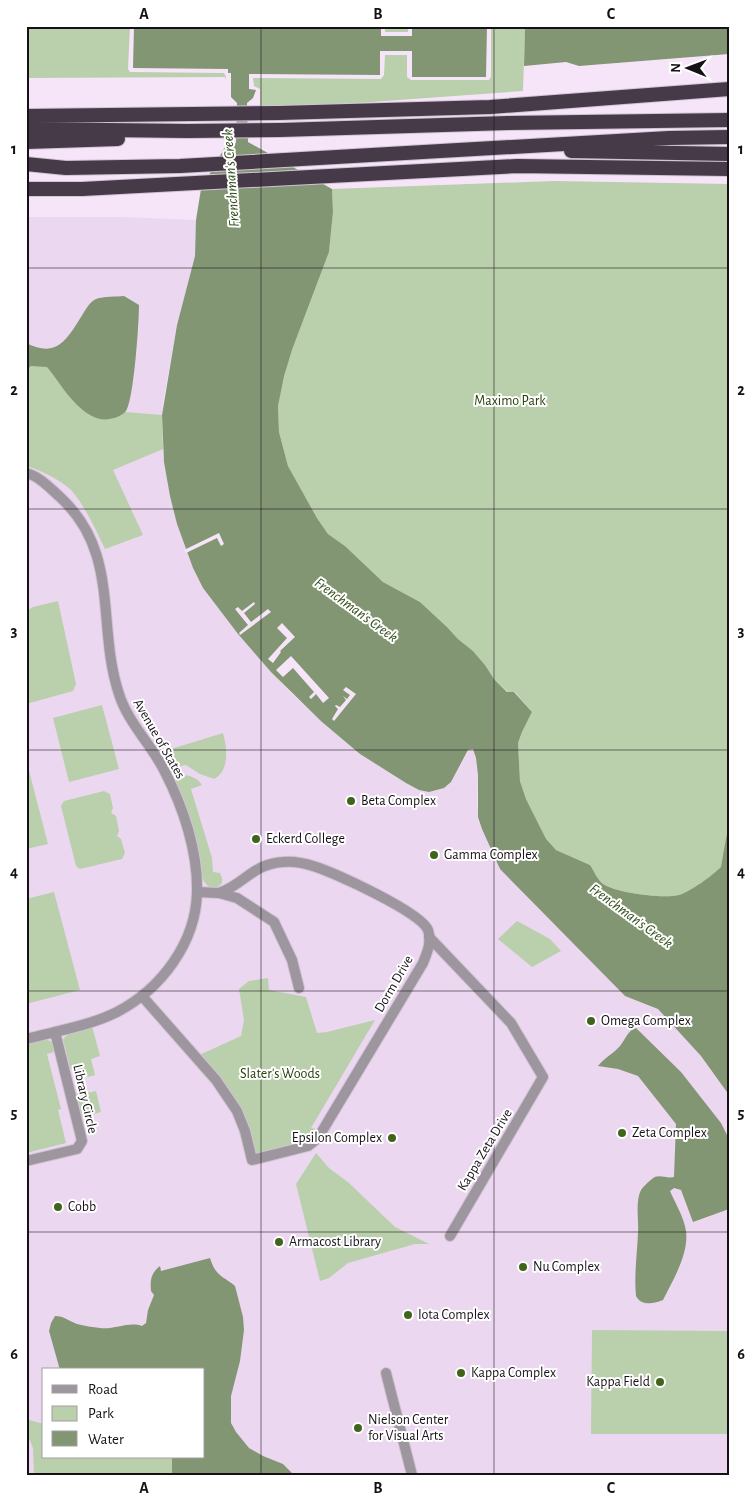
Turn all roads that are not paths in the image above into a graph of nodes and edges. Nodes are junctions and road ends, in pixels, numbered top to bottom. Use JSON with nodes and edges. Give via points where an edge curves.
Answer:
{"nodes":[{"id":1,"x":729,"y":89,"type":"edge"},
{"id":2,"x":26,"y":116,"type":"edge"},
{"id":3,"x":729,"y":120,"type":"edge"},
{"id":4,"x":26,"y":129,"type":"edge"},
{"id":5,"x":168,"y":131,"type":"junction"},
{"id":6,"x":729,"y":137,"type":"edge"},
{"id":7,"x":26,"y":142,"type":"edge"},
{"id":8,"x":546,"y":145,"type":"junction"},
{"id":9,"x":729,"y":154,"type":"edge"},
{"id":10,"x":26,"y":164,"type":"edge"},
{"id":11,"x":729,"y":169,"type":"edge"},
{"id":12,"x":26,"y":190,"type":"edge"},
{"id":13,"x":26,"y":472,"type":"edge"},
{"id":14,"x":224,"y":891,"type":"junction"},
{"id":15,"x":197,"y":892,"type":"junction"},
{"id":16,"x":429,"y":937,"type":"junction"},
{"id":17,"x":299,"y":988,"type":"dead end"},
{"id":18,"x":142,"y":996,"type":"junction"},
{"id":19,"x":55,"y":1032,"type":"junction"},
{"id":20,"x":26,"y":1039,"type":"edge"},
{"id":21,"x":26,"y":1161,"type":"edge"},
{"id":22,"x":450,"y":1236,"type":"dead end"},
{"id":23,"x":386,"y":1373,"type":"dead end"},
{"id":24,"x":412,"y":1475,"type":"edge"}],
"edges":[{"from":1,"to":2,"type":"highway","via":[[490,106]]},
{"from":3,"to":5,"type":"highway"},
{"from":4,"to":5,"type":"highway"},
{"from":5,"to":7,"type":"highway","via":[[133,139]]},
{"from":6,"to":8,"type":"highway"},
{"from":8,"to":9,"type":"highway","via":[[575,152]]},
{"from":8,"to":10,"type":"highway","via":[[180,166],[66,168]]},
{"from":11,"to":12,"type":"highway","via":[[517,166]]},
{"from":13,"to":15,"type":"street","name":"Avenue of States","via":[[50,487],[86,527],[102,573],[115,684],[121,701],[166,772],[183,815],[194,858]]},
{"from":14,"to":15,"type":"street"},
{"from":14,"to":16,"type":"street","via":[[267,864],[286,861],[313,866],[414,915],[427,928]]},
{"from":14,"to":17,"type":"street","via":[[274,922],[292,960]]},
{"from":15,"to":18,"type":"street","name":"Avenue of States","via":[[193,918],[176,960]]},
{"from":16,"to":18,"type":"street","name":"Dorm Drive","via":[[423,963],[318,1138],[308,1146],[252,1160],[237,1111],[216,1080]]},
{"from":16,"to":22,"type":"street","name":"Kappa Zeta Drive","via":[[511,1022],[543,1077]]},
{"from":18,"to":19,"type":"street","name":"Avenue of States","via":[[117,1012]]},
{"from":19,"to":20,"type":"street","name":"Avenue of States"},
{"from":19,"to":21,"type":"street","name":"Library Circle","via":[[82,1141],[77,1149]]},
{"from":23,"to":24,"type":"street"}]}
